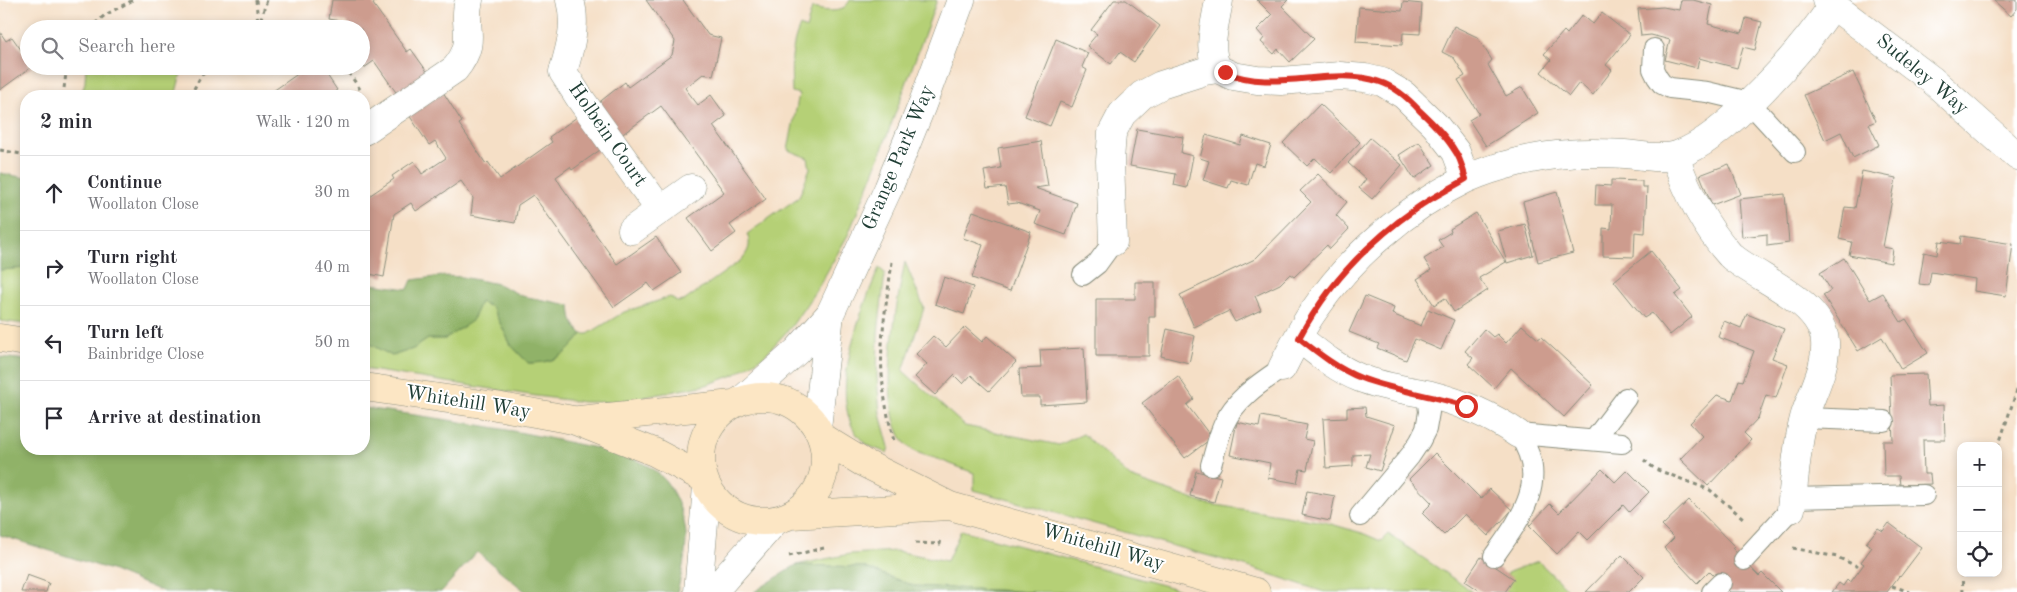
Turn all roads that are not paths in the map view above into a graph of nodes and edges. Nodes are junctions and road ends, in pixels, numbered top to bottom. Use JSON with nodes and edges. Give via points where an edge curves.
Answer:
{"nodes":[{"id":1,"x":469,"y":0,"type":"edge"},
{"id":2,"x":570,"y":0,"type":"edge"},
{"id":3,"x":961,"y":0,"type":"edge"},
{"id":4,"x":1219,"y":0,"type":"edge"},
{"id":5,"x":1829,"y":2,"type":"edge"},
{"id":6,"x":1654,"y":48,"type":"dead end"},
{"id":7,"x":1218,"y":69,"type":"junction"},
{"id":8,"x":1749,"y":102,"type":"junction"},
{"id":9,"x":370,"y":127,"type":"edge"},
{"id":10,"x":1795,"y":152,"type":"dead end"},
{"id":11,"x":2016,"y":154,"type":"edge"},
{"id":12,"x":1675,"y":156,"type":"junction"},
{"id":13,"x":1466,"y":179,"type":"junction"},
{"id":14,"x":691,"y":188,"type":"dead end"},
{"id":15,"x":660,"y":210,"type":"junction"},
{"id":16,"x":632,"y":230,"type":"dead end"},
{"id":17,"x":1113,"y":242,"type":"joint"},
{"id":18,"x":1083,"y":275,"type":"dead end"},
{"id":19,"x":830,"y":314,"type":"junction"},
{"id":20,"x":0,"y":338,"type":"edge"},
{"id":21,"x":1299,"y":338,"type":"junction"},
{"id":22,"x":20,"y":341,"type":"edge"},
{"id":23,"x":1282,"y":368,"type":"joint"},
{"id":24,"x":370,"y":388,"type":"edge"},
{"id":25,"x":1427,"y":395,"type":"junction"},
{"id":26,"x":1626,"y":398,"type":"dead end"},
{"id":27,"x":738,"y":402,"type":"junction"},
{"id":28,"x":1804,"y":418,"type":"junction"},
{"id":29,"x":572,"y":420,"type":"junction"},
{"id":30,"x":1884,"y":421,"type":"dead end"},
{"id":31,"x":819,"y":433,"type":"junction"},
{"id":32,"x":1518,"y":434,"type":"junction"},
{"id":33,"x":1594,"y":440,"type":"junction"},
{"id":34,"x":1622,"y":443,"type":"road end"},
{"id":35,"x":1211,"y":465,"type":"dead end"},
{"id":36,"x":705,"y":482,"type":"junction"},
{"id":37,"x":1924,"y":495,"type":"dead end"},
{"id":38,"x":1792,"y":503,"type":"junction"},
{"id":39,"x":950,"y":506,"type":"junction"},
{"id":40,"x":1360,"y":516,"type":"dead end"},
{"id":41,"x":783,"y":518,"type":"junction"},
{"id":42,"x":1494,"y":556,"type":"dead end"},
{"id":43,"x":1744,"y":560,"type":"dead end"},
{"id":44,"x":698,"y":592,"type":"edge"},
{"id":45,"x":713,"y":592,"type":"edge"},
{"id":46,"x":1256,"y":592,"type":"edge"}],
"edges":[{"from":1,"to":9,"type":"street","via":[[469,40],[461,61]]},
{"from":2,"to":15,"type":"street","name":"Holbein Court","via":[[574,27],[563,72]]},
{"from":3,"to":19,"type":"street","name":"Grange Park Way","via":[[888,189]]},
{"from":4,"to":7,"type":"street","via":[[1213,53]]},
{"from":5,"to":8,"type":"street","via":[[1788,61]]},
{"from":5,"to":11,"type":"street","name":"Sudeley Way","via":[[1932,80]]},
{"from":6,"to":8,"type":"lane","via":[[1654,69],[1662,84]]},
{"from":7,"to":13,"type":"street","via":[[1233,76],[1257,80],[1340,76],[1382,82],[1404,95],[1435,125],[1456,152]]},
{"from":7,"to":17,"type":"street","via":[[1161,85],[1142,96],[1122,114],[1112,133],[1110,161]]},
{"from":8,"to":10,"type":"lane"},
{"from":8,"to":12,"type":"street","via":[[1719,131],[1695,148]]},
{"from":12,"to":13,"type":"street","via":[[1569,153],[1524,160]]},
{"from":12,"to":28,"type":"street","via":[[1686,189],[1709,229],[1731,257],[1808,308],[1821,325],[1825,341],[1824,360]]},
{"from":13,"to":21,"type":"street","via":[[1418,208],[1362,253],[1313,312]]},
{"from":14,"to":15,"type":"street"},
{"from":15,"to":16,"type":"street"},
{"from":17,"to":18,"type":"lane","via":[[1097,264]]},
{"from":19,"to":27,"type":"street","name":"Grange Park Way","via":[[790,357]]},
{"from":19,"to":31,"type":"street","name":"Grange Park Way"},
{"from":20,"to":22,"type":"main road"},
{"from":21,"to":23,"type":"street"},
{"from":21,"to":25,"type":"street","via":[[1329,361],[1359,377]]},
{"from":23,"to":35,"type":"lane","via":[[1235,406],[1224,424]]},
{"from":24,"to":29,"type":"main road","name":"Whitehill Way"},
{"from":25,"to":32,"type":"street","via":[[1466,406]]},
{"from":25,"to":40,"type":"lane","via":[[1429,412],[1420,441]]},
{"from":26,"to":33,"type":"lane"},
{"from":27,"to":29,"type":"main road","name":"Whitehill Way"},
{"from":27,"to":31,"type":"main road","via":[[761,397],[789,402],[805,413]]},
{"from":27,"to":36,"type":"main road","via":[[712,423],[703,440],[700,459]]},
{"from":28,"to":30,"type":"lane"},
{"from":28,"to":38,"type":"street"},
{"from":29,"to":36,"type":"main road","name":"Whitehill Way","via":[[654,452]]},
{"from":31,"to":39,"type":"main road","name":"Whitehill Way","via":[[862,462]]},
{"from":31,"to":41,"type":"main road","via":[[824,446],[825,465],[819,486],[808,503]]},
{"from":32,"to":33,"type":"lane"},
{"from":32,"to":42,"type":"lane","via":[[1531,458],[1534,470],[1532,484],[1519,518]]},
{"from":33,"to":34,"type":"lane"},
{"from":36,"to":41,"type":"main road","via":[[720,505],[736,516],[755,521]]},
{"from":36,"to":44,"type":"street"},
{"from":37,"to":38,"type":"lane"},
{"from":38,"to":43,"type":"lane"},
{"from":39,"to":41,"type":"main road","name":"Whitehill Way"},
{"from":39,"to":46,"type":"main road","name":"Whitehill Way"},
{"from":41,"to":45,"type":"street"}]}
